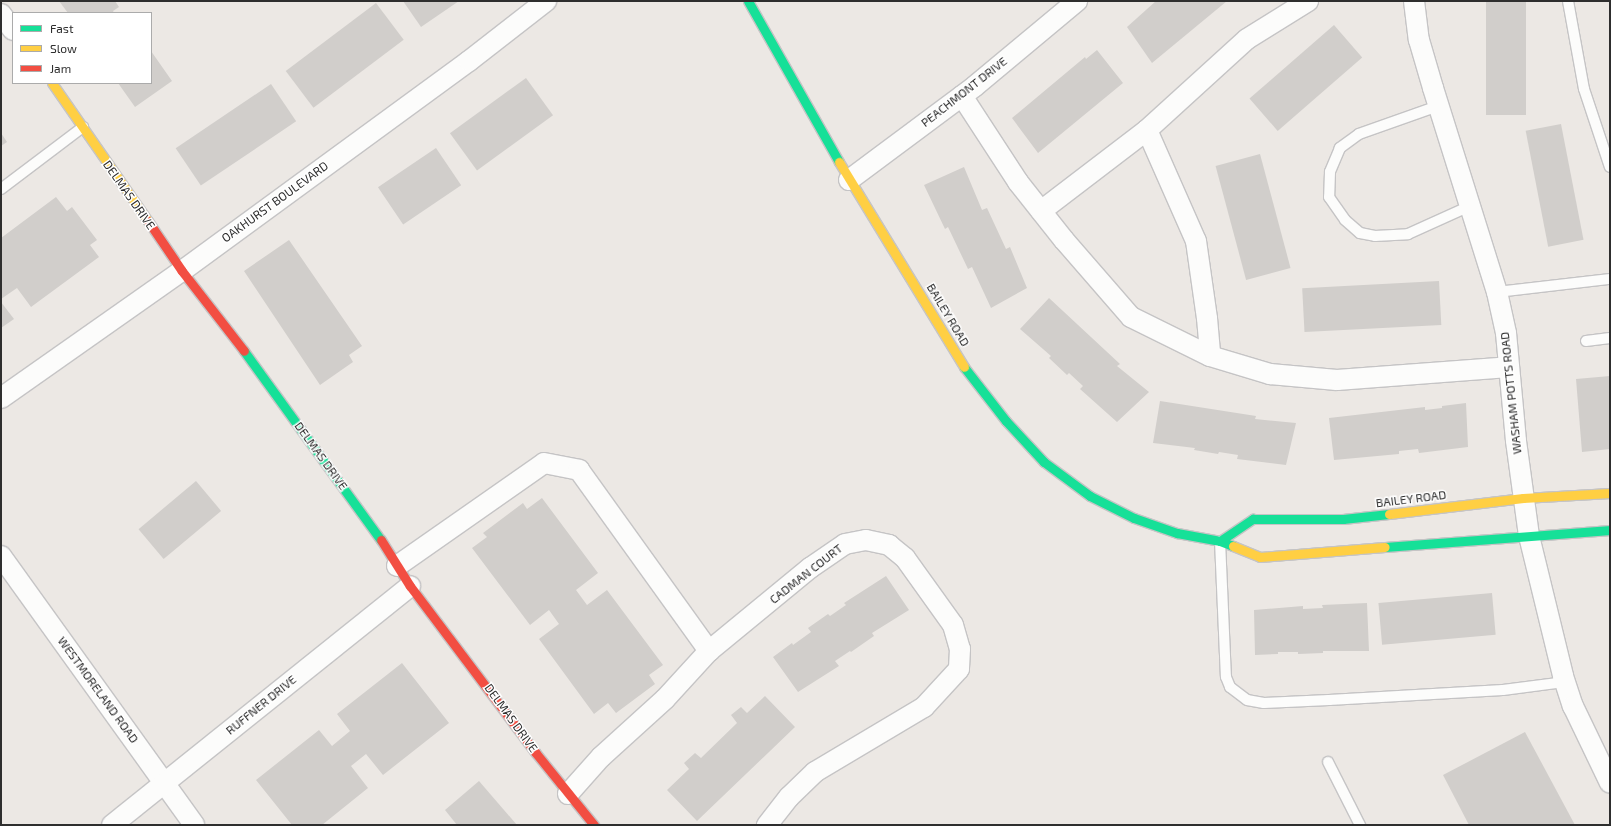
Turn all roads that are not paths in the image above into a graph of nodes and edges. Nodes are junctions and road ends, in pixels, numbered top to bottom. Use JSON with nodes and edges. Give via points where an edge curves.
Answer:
{"nodes":[{"id":1,"x":546,"y":1,"type":"edge"},
{"id":2,"x":748,"y":1,"type":"edge"},
{"id":3,"x":1077,"y":1,"type":"edge"},
{"id":4,"x":1308,"y":1,"type":"edge"},
{"id":5,"x":1414,"y":1,"type":"edge"},
{"id":6,"x":1568,"y":1,"type":"edge"},
{"id":7,"x":1,"y":14,"type":"edge"},
{"id":8,"x":12,"y":29,"type":"edge"},
{"id":9,"x":53,"y":84,"type":"edge"},
{"id":10,"x":962,"y":96,"type":"junction"},
{"id":11,"x":1438,"y":106,"type":"junction"},
{"id":12,"x":84,"y":127,"type":"junction"},
{"id":13,"x":1147,"y":130,"type":"junction"},
{"id":14,"x":1610,"y":167,"type":"edge"},
{"id":15,"x":849,"y":180,"type":"junction"},
{"id":16,"x":1,"y":189,"type":"edge"},
{"id":17,"x":1470,"y":206,"type":"junction"},
{"id":18,"x":1041,"y":211,"type":"junction"},
{"id":19,"x":182,"y":271,"type":"junction"},
{"id":20,"x":1610,"y":280,"type":"edge"},
{"id":21,"x":1497,"y":292,"type":"junction"},
{"id":22,"x":1610,"y":338,"type":"edge"},
{"id":23,"x":1586,"y":341,"type":"dead end"},
{"id":24,"x":1210,"y":356,"type":"junction"},
{"id":25,"x":1509,"y":366,"type":"junction"},
{"id":26,"x":1,"y":398,"type":"edge"},
{"id":27,"x":1610,"y":493,"type":"edge"},
{"id":28,"x":1523,"y":498,"type":"junction"},
{"id":29,"x":1610,"y":530,"type":"edge"},
{"id":30,"x":1529,"y":536,"type":"junction"},
{"id":31,"x":1220,"y":541,"type":"junction"},
{"id":32,"x":1,"y":556,"type":"edge"},
{"id":33,"x":397,"y":566,"type":"junction"},
{"id":34,"x":410,"y":586,"type":"junction"},
{"id":35,"x":709,"y":651,"type":"junction"},
{"id":36,"x":1565,"y":682,"type":"junction"},
{"id":37,"x":1328,"y":762,"type":"dead end"},
{"id":38,"x":1610,"y":783,"type":"edge"},
{"id":39,"x":165,"y":784,"type":"junction"},
{"id":40,"x":568,"y":794,"type":"junction"},
{"id":41,"x":112,"y":825,"type":"edge"},
{"id":42,"x":194,"y":825,"type":"edge"},
{"id":43,"x":594,"y":825,"type":"edge"},
{"id":44,"x":767,"y":825,"type":"edge"},
{"id":45,"x":1360,"y":825,"type":"edge"}],
"edges":[{"from":1,"to":19,"type":"street","name":"OAKHURST BOULEVARD","via":[[469,61]]},
{"from":2,"to":15,"type":"street","name":"BAILEY ROAD"},
{"from":3,"to":10,"type":"street","name":"PEACHMONT DRIVE"},
{"from":4,"to":13,"type":"street","via":[[1247,39]]},
{"from":5,"to":11,"type":"street","name":"WASHAM POTTS ROAD","via":[[1419,40]]},
{"from":6,"to":14,"type":"lane","via":[[1584,89]]},
{"from":7,"to":8,"type":"street"},
{"from":9,"to":12,"type":"street","name":"DELMAS DRIVE"},
{"from":10,"to":15,"type":"street","name":"PEACHMONT DRIVE"},
{"from":10,"to":18,"type":"street","via":[[1018,182]]},
{"from":11,"to":17,"type":"street","name":"WASHAM POTTS ROAD"},
{"from":11,"to":17,"type":"lane","via":[[1359,134],[1340,148],[1330,172],[1329,197],[1345,220],[1360,233],[1375,236],[1408,234]]},
{"from":12,"to":16,"type":"lane"},
{"from":12,"to":19,"type":"street","name":"DELMAS DRIVE","via":[[115,177]]},
{"from":13,"to":18,"type":"street"},
{"from":13,"to":24,"type":"street","via":[[1196,241]]},
{"from":15,"to":31,"type":"street","name":"BAILEY ROAD","via":[[970,376],[1006,421],[1044,462],[1090,496],[1134,518],[1176,533]]},
{"from":17,"to":21,"type":"street","name":"WASHAM POTTS ROAD"},
{"from":18,"to":24,"type":"street","via":[[1131,317]]},
{"from":19,"to":26,"type":"street","name":"OAKHURST BOULEVARD"},
{"from":19,"to":33,"type":"street","name":"DELMAS DRIVE","via":[[227,327],[377,534]]},
{"from":20,"to":21,"type":"lane"},
{"from":21,"to":25,"type":"street","name":"WASHAM POTTS ROAD","via":[[1506,332]]},
{"from":22,"to":23,"type":"lane"},
{"from":24,"to":25,"type":"street","via":[[1270,374],[1337,380]]},
{"from":25,"to":28,"type":"street","name":"WASHAM POTTS ROAD"},
{"from":27,"to":28,"type":"street","name":"BAILEY ROAD"},
{"from":28,"to":30,"type":"street","name":"WASHAM POTTS ROAD"},
{"from":28,"to":31,"type":"street","name":"BAILEY ROAD","via":[[1343,519],[1253,519]]},
{"from":29,"to":30,"type":"street","name":"BAILEY ROAD"},
{"from":30,"to":31,"type":"street","name":"BAILEY ROAD","via":[[1260,557]]},
{"from":30,"to":36,"type":"street","name":"WASHAM POTTS ROAD"},
{"from":31,"to":36,"type":"lane","via":[[1226,677],[1230,687],[1247,700],[1264,704],[1503,690]]},
{"from":32,"to":39,"type":"street","name":"WESTMORELAND ROAD"},
{"from":33,"to":34,"type":"street","name":"DELMAS DRIVE"},
{"from":33,"to":35,"type":"street","via":[[544,463],[579,470]]},
{"from":34,"to":39,"type":"street","name":"RUFFNER DRIVE"},
{"from":34,"to":40,"type":"street","name":"DELMAS DRIVE"},
{"from":35,"to":40,"type":"street","name":"CADMAN COURT","via":[[664,699],[601,757]]},
{"from":35,"to":44,"type":"street","name":"CADMAN COURT","via":[[810,568],[846,544],[866,540],[889,545],[905,558],[953,625],[960,649],[959,669],[941,691],[924,707],[815,772],[789,797]]},
{"from":36,"to":38,"type":"street","name":"WASHAM POTTS ROAD","via":[[1573,706]]},
{"from":37,"to":45,"type":"lane"},
{"from":39,"to":41,"type":"street","name":"RUFFNER DRIVE"},
{"from":39,"to":42,"type":"street","name":"WESTMORELAND ROAD"},
{"from":40,"to":43,"type":"street","name":"DELMAS DRIVE"}]}
